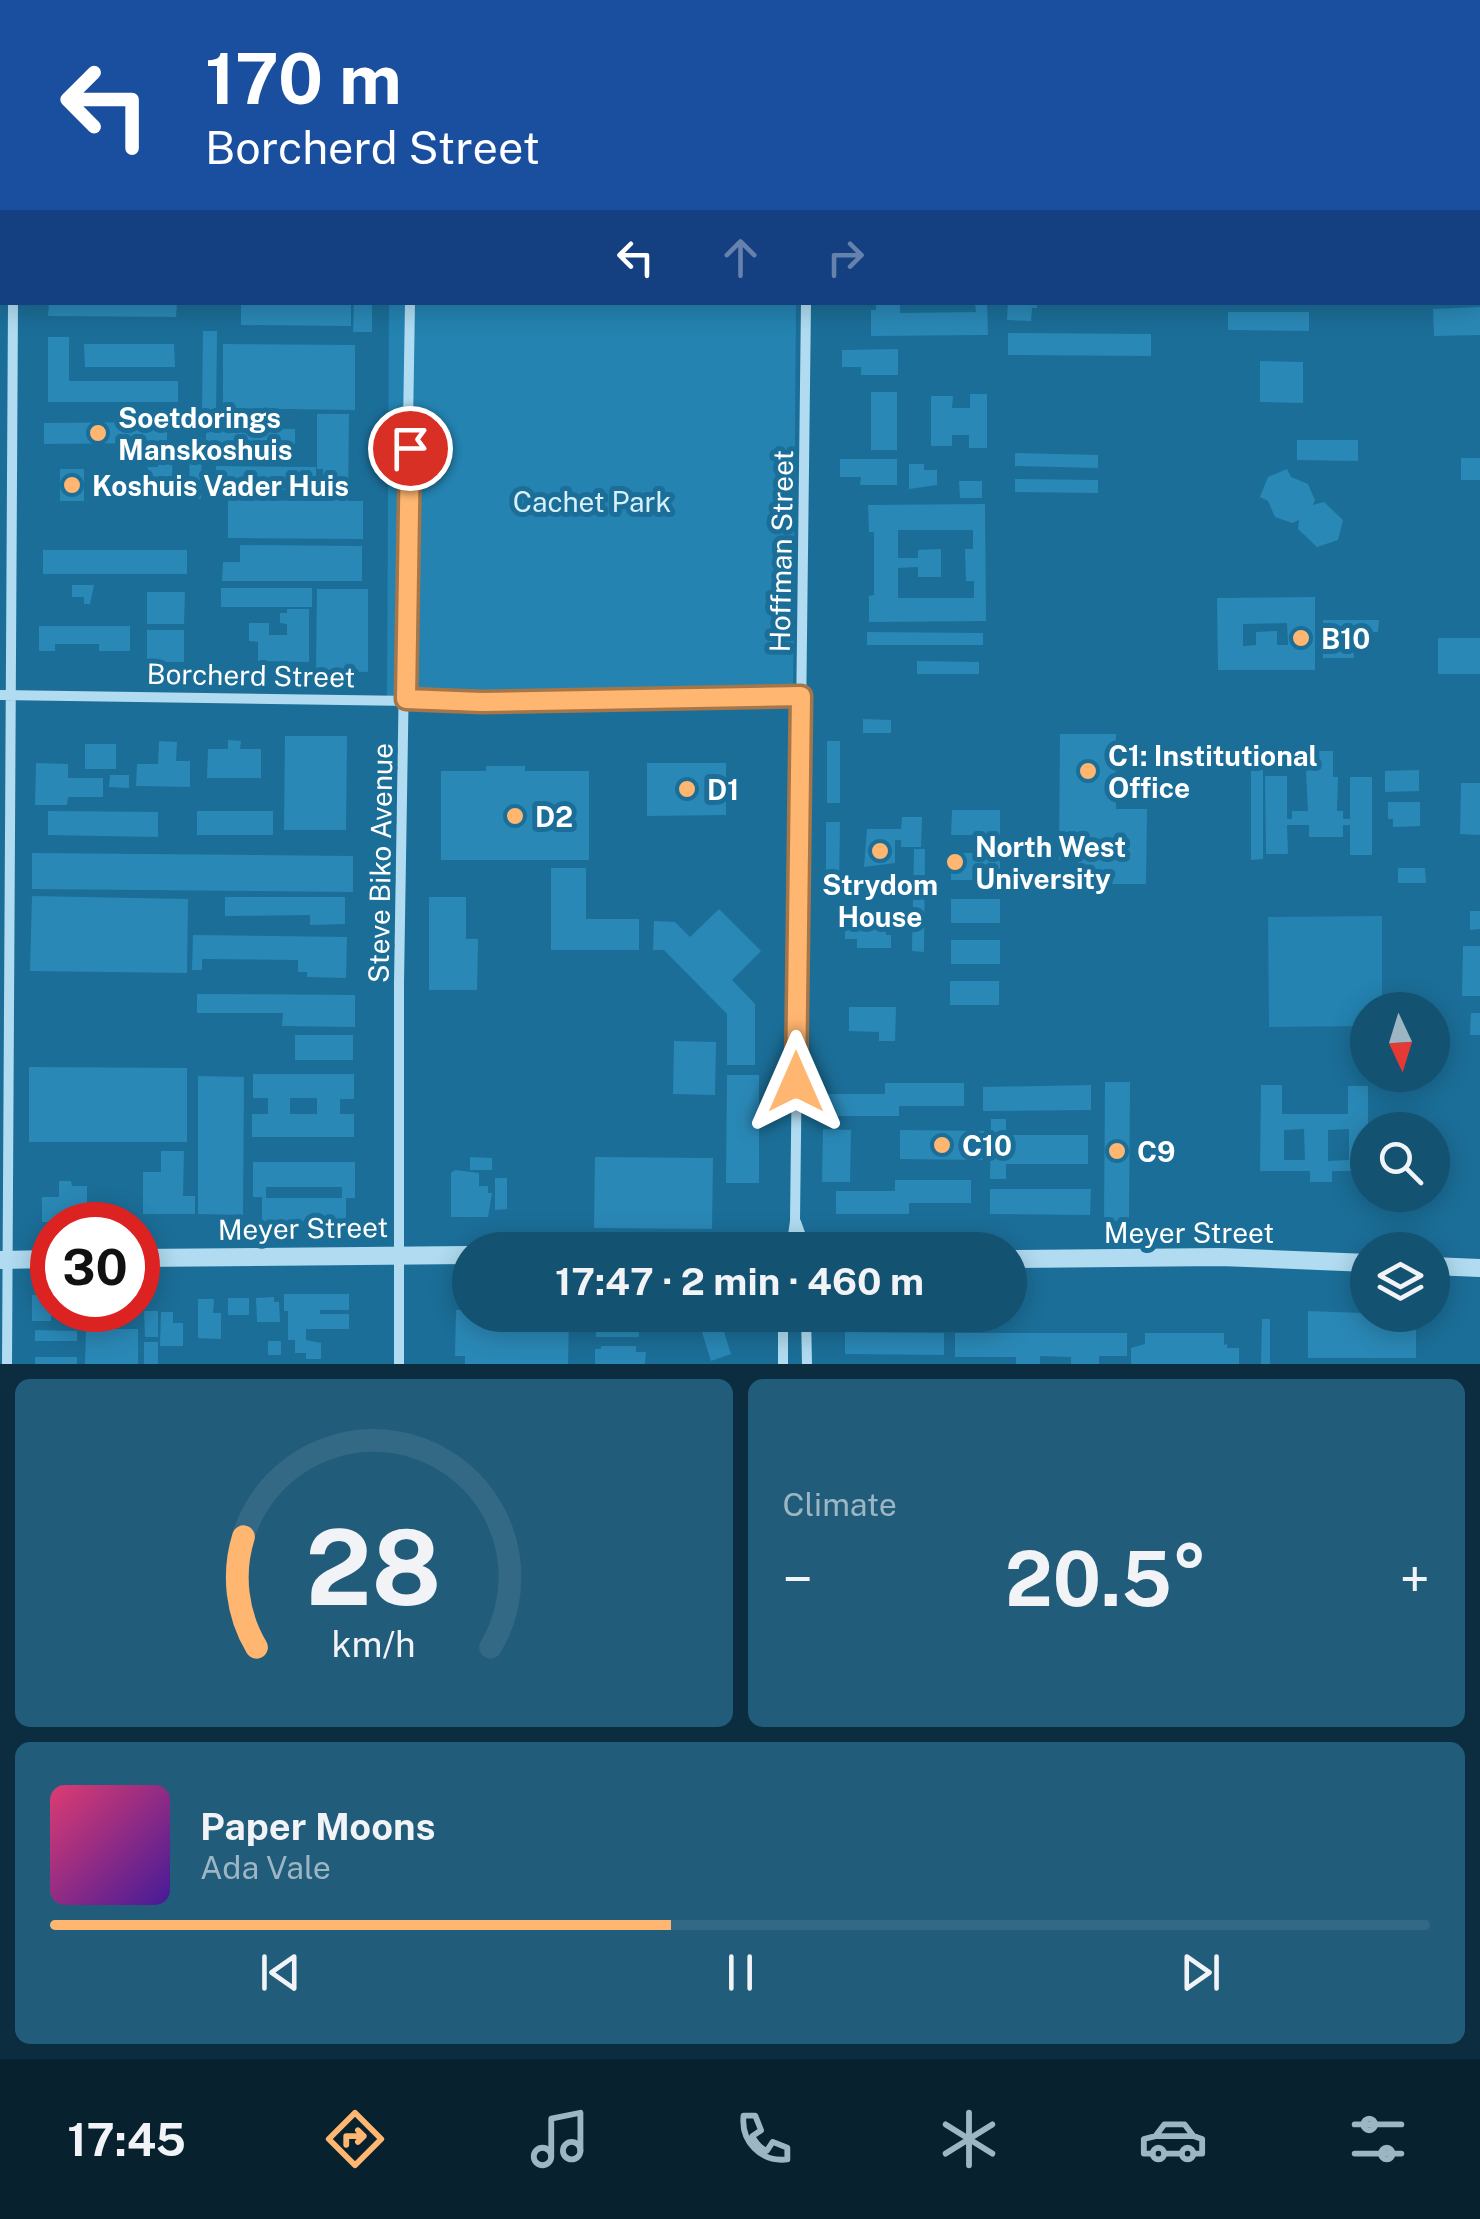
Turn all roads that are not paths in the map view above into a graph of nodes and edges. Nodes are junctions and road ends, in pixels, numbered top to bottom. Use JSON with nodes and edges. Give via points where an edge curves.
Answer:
{"nodes":[{"id":1,"x":12,"y":305,"type":"edge"},
{"id":2,"x":410,"y":305,"type":"edge"},
{"id":3,"x":806,"y":305,"type":"edge"},
{"id":4,"x":5,"y":695,"type":"edge"},
{"id":5,"x":801,"y":696,"type":"junction"},
{"id":6,"x":406,"y":699,"type":"junction"},
{"id":7,"x":795,"y":1221,"type":"junction"},
{"id":8,"x":793,"y":1232,"type":"edge"},
{"id":9,"x":799,"y":1232,"type":"edge"},
{"id":10,"x":400,"y":1254,"type":"junction"},
{"id":11,"x":452,"y":1255,"type":"edge"},
{"id":12,"x":160,"y":1258,"type":"edge"},
{"id":13,"x":30,"y":1259,"type":"edge"},
{"id":14,"x":4,"y":1260,"type":"edge"},
{"id":15,"x":1027,"y":1260,"type":"edge"},
{"id":16,"x":1350,"y":1262,"type":"edge"},
{"id":17,"x":1450,"y":1267,"type":"edge"},
{"id":18,"x":1480,"y":1268,"type":"edge"},
{"id":19,"x":783,"y":1332,"type":"edge"},
{"id":20,"x":806,"y":1332,"type":"edge"},
{"id":21,"x":6,"y":1364,"type":"edge"},
{"id":22,"x":399,"y":1364,"type":"edge"},
{"id":23,"x":783,"y":1364,"type":"edge"},
{"id":24,"x":807,"y":1364,"type":"edge"}],
"edges":[{"from":1,"to":4,"type":"street"},
{"from":2,"to":6,"type":"street","name":"Steve Biko Avenue"},
{"from":3,"to":5,"type":"street","name":"Hoffman Street"},
{"from":4,"to":6,"type":"street","name":"Borcherd Street"},
{"from":4,"to":14,"type":"street"},
{"from":5,"to":6,"type":"street","name":"Borcherd Street"},
{"from":5,"to":7,"type":"street","name":"Hoffman Street"},
{"from":6,"to":10,"type":"street","name":"Steve Biko Avenue"},
{"from":7,"to":8,"type":"street","name":"Hoffman Street"},
{"from":7,"to":9,"type":"street","name":"Hoffman Street"},
{"from":10,"to":11,"type":"street","name":"Meyer Street"},
{"from":10,"to":12,"type":"street","name":"Meyer Street"},
{"from":10,"to":22,"type":"street","name":"Steve Biko Avenue"},
{"from":13,"to":14,"type":"street"},
{"from":14,"to":21,"type":"street"},
{"from":15,"to":16,"type":"street","name":"Meyer Street"},
{"from":17,"to":18,"type":"street"},
{"from":19,"to":23,"type":"street"},
{"from":20,"to":24,"type":"street"}]}
